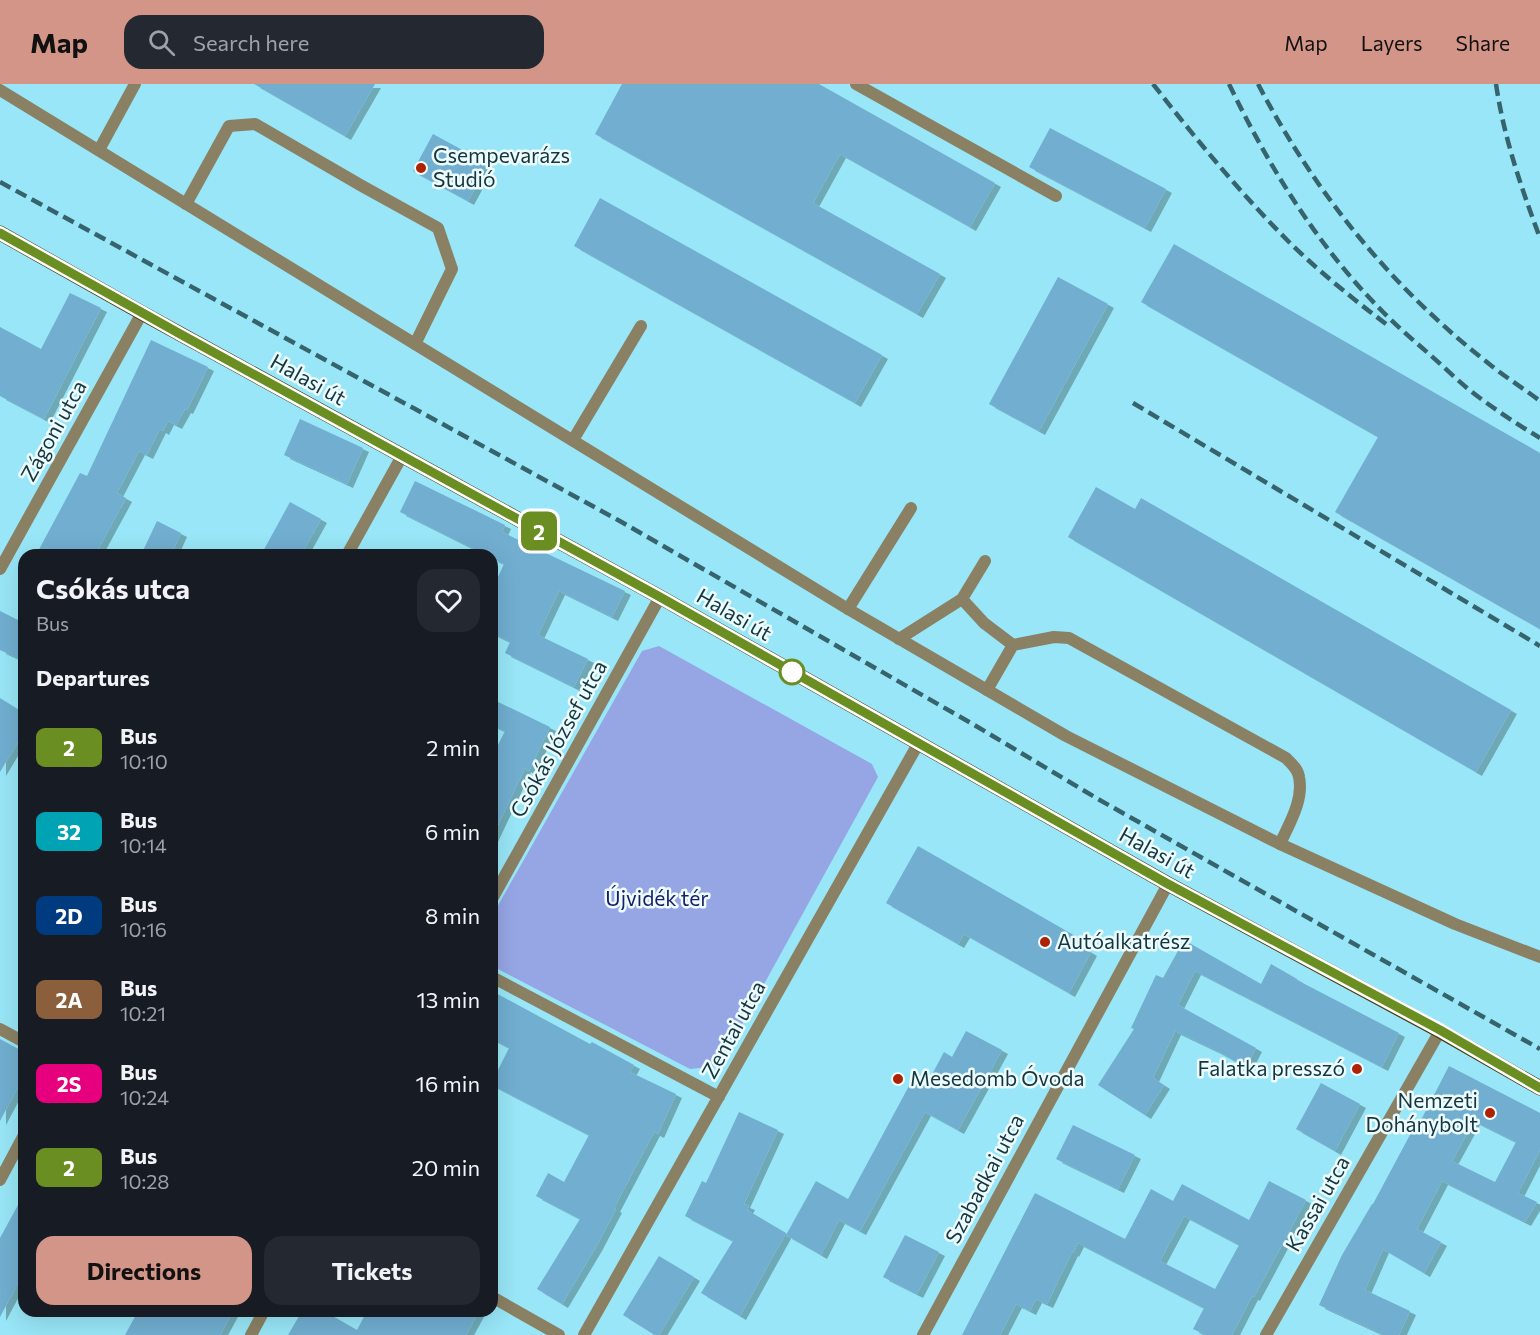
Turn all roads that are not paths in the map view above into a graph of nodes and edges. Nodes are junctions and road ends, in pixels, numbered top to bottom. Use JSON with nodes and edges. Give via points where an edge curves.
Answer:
{"nodes":[{"id":1,"x":135,"y":84,"type":"edge"},
{"id":2,"x":856,"y":84,"type":"edge"},
{"id":3,"x":0,"y":90,"type":"edge"},
{"id":4,"x":99,"y":150,"type":"junction"},
{"id":5,"x":1056,"y":196,"type":"dead end"},
{"id":6,"x":186,"y":204,"type":"junction"},
{"id":7,"x":0,"y":233,"type":"edge"},
{"id":8,"x":142,"y":313,"type":"junction"},
{"id":9,"x":641,"y":326,"type":"dead end"},
{"id":10,"x":415,"y":344,"type":"junction"},
{"id":11,"x":573,"y":440,"type":"junction"},
{"id":12,"x":402,"y":456,"type":"junction"},
{"id":13,"x":911,"y":508,"type":"dead end"},
{"id":14,"x":350,"y":549,"type":"edge"},
{"id":15,"x":985,"y":561,"type":"dead end"},
{"id":16,"x":0,"y":569,"type":"edge"},
{"id":17,"x":660,"y":597,"type":"junction"},
{"id":18,"x":962,"y":599,"type":"junction"},
{"id":19,"x":848,"y":609,"type":"junction"},
{"id":20,"x":899,"y":639,"type":"junction"},
{"id":21,"x":1013,"y":645,"type":"junction"},
{"id":22,"x":987,"y":690,"type":"junction"},
{"id":23,"x":918,"y":744,"type":"junction"},
{"id":24,"x":1280,"y":844,"type":"junction"},
{"id":25,"x":1168,"y":884,"type":"junction"},
{"id":26,"x":498,"y":888,"type":"edge"},
{"id":27,"x":1540,"y":957,"type":"edge"},
{"id":28,"x":498,"y":980,"type":"edge"},
{"id":29,"x":0,"y":1029,"type":"edge"},
{"id":30,"x":1440,"y":1030,"type":"junction"},
{"id":31,"x":18,"y":1039,"type":"edge"},
{"id":32,"x":1540,"y":1088,"type":"edge"},
{"id":33,"x":719,"y":1097,"type":"junction"},
{"id":34,"x":18,"y":1146,"type":"edge"},
{"id":35,"x":0,"y":1180,"type":"edge"},
{"id":36,"x":498,"y":1300,"type":"edge"},
{"id":37,"x":261,"y":1317,"type":"edge"},
{"id":38,"x":251,"y":1335,"type":"edge"},
{"id":39,"x":559,"y":1335,"type":"edge"},
{"id":40,"x":584,"y":1335,"type":"edge"},
{"id":41,"x":923,"y":1335,"type":"edge"},
{"id":42,"x":1266,"y":1335,"type":"edge"}],
"edges":[{"from":1,"to":4,"type":"street"},
{"from":2,"to":5,"type":"street"},
{"from":3,"to":4,"type":"street"},
{"from":4,"to":6,"type":"street"},
{"from":6,"to":10,"type":"street"},
{"from":6,"to":10,"type":"street","via":[[229,126],[255,124],[438,228],[452,269]]},
{"from":7,"to":8,"type":"main road","name":"Halasi út"},
{"from":8,"to":12,"type":"main road","name":"Halasi út"},
{"from":8,"to":16,"type":"street","name":"Zágoni utca"},
{"from":9,"to":11,"type":"street"},
{"from":10,"to":11,"type":"street"},
{"from":11,"to":19,"type":"street"},
{"from":12,"to":14,"type":"street"},
{"from":12,"to":17,"type":"main road","name":"Halasi út"},
{"from":13,"to":19,"type":"street"},
{"from":15,"to":18,"type":"street"},
{"from":17,"to":23,"type":"main road","name":"Halasi út"},
{"from":17,"to":26,"type":"street","name":"Csókás József utca"},
{"from":18,"to":20,"type":"street"},
{"from":18,"to":21,"type":"street","via":[[984,623]]},
{"from":19,"to":20,"type":"street"},
{"from":20,"to":22,"type":"street"},
{"from":21,"to":22,"type":"street"},
{"from":21,"to":24,"type":"street","via":[[1069,638],[1286,758],[1299,776],[1299,789],[1298,802]]},
{"from":22,"to":24,"type":"street","via":[[1066,736]]},
{"from":23,"to":25,"type":"main road","name":"Halasi út"},
{"from":23,"to":33,"type":"street","name":"Zentai utca"},
{"from":24,"to":27,"type":"street","via":[[1455,924]]},
{"from":25,"to":30,"type":"main road","name":"Halasi út"},
{"from":25,"to":41,"type":"street","name":"Szabadkai utca"},
{"from":28,"to":33,"type":"street"},
{"from":29,"to":31,"type":"street"},
{"from":30,"to":32,"type":"main road","name":"Halasi út"},
{"from":30,"to":42,"type":"street","name":"Kassai utca"},
{"from":33,"to":40,"type":"street","name":"Zentai utca"},
{"from":34,"to":35,"type":"street"},
{"from":36,"to":39,"type":"street"},
{"from":37,"to":38,"type":"street"}]}
